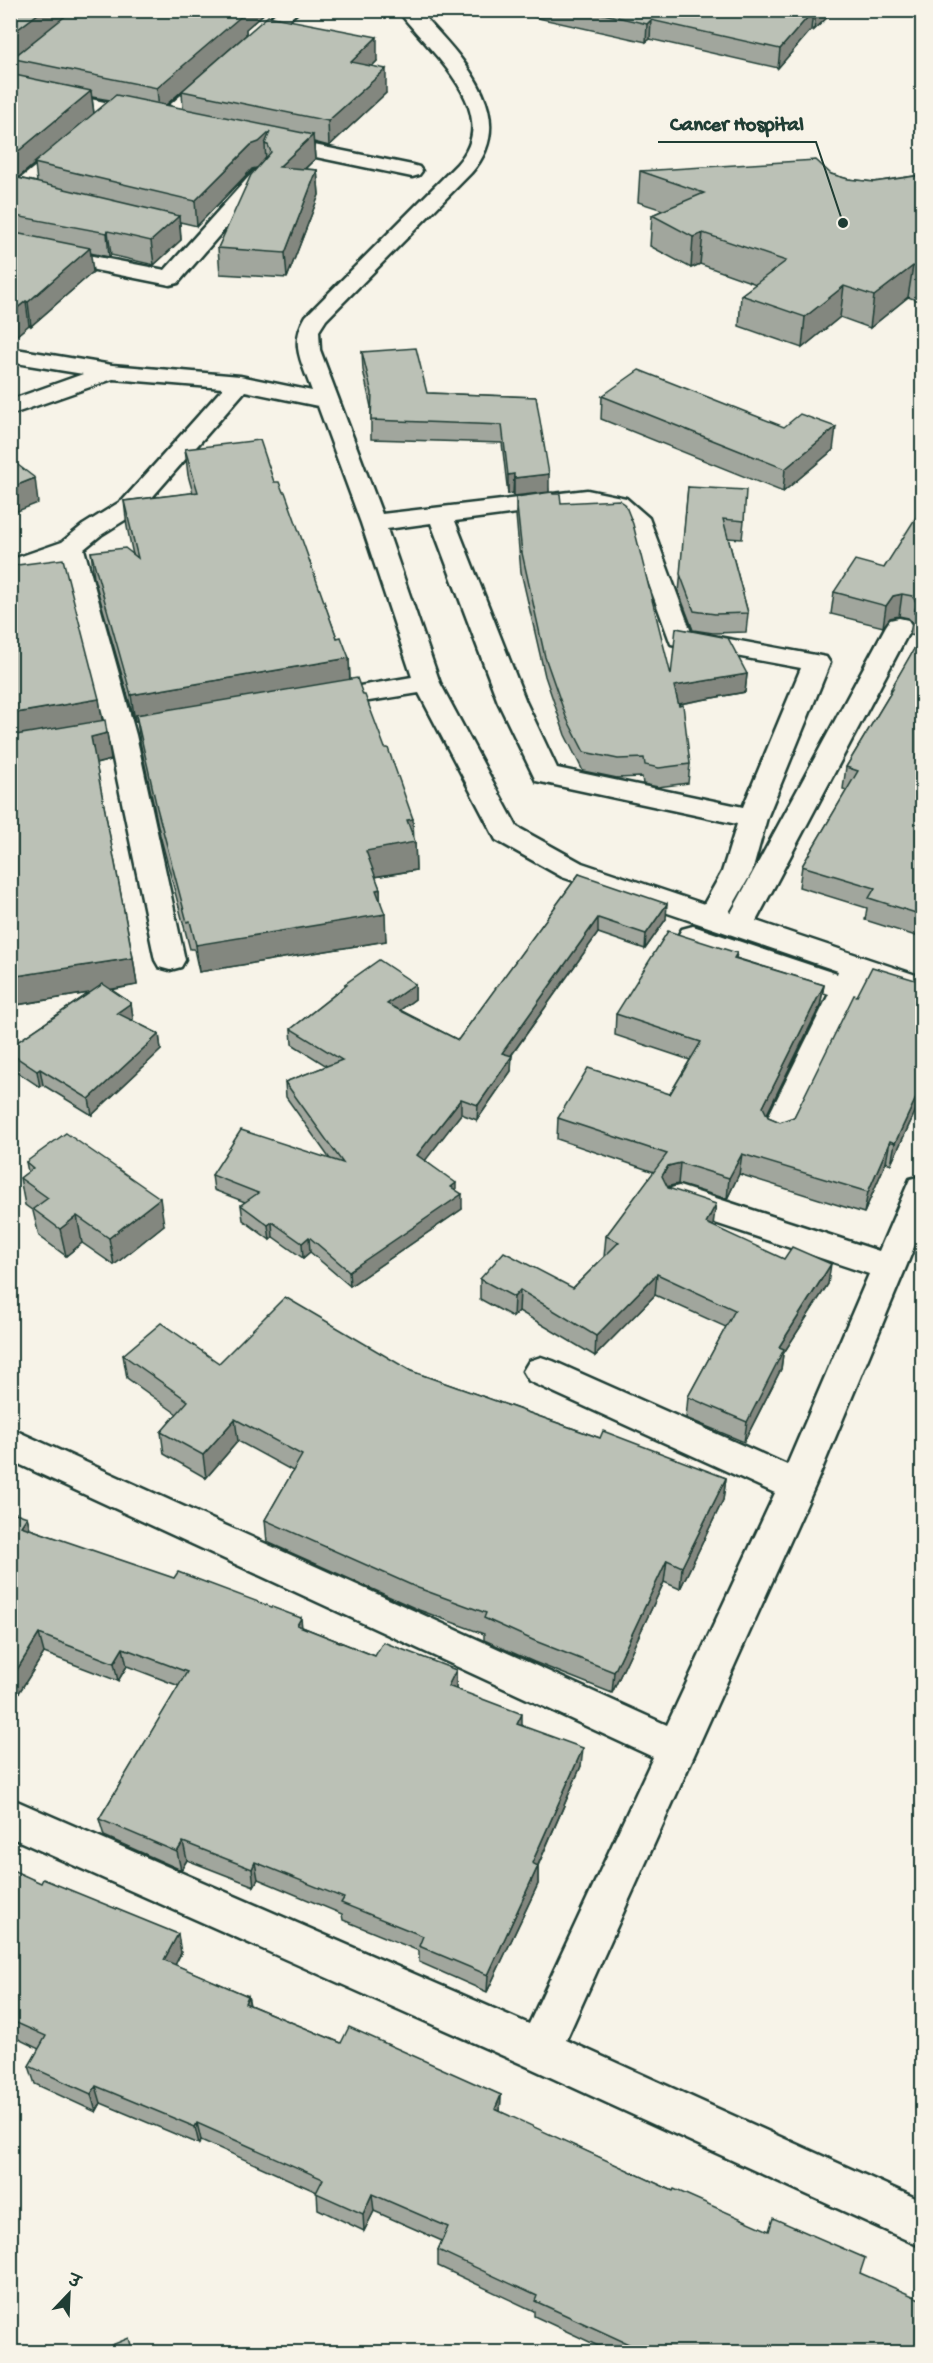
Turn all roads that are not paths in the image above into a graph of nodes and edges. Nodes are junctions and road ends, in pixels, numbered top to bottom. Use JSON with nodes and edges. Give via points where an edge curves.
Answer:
{"nodes":[{"id":1,"x":291,"y":10,"type":"edge"},
{"id":2,"x":407,"y":10,"type":"edge"},
{"id":3,"x":10,"y":88,"type":"edge"},
{"id":4,"x":139,"y":115,"type":"junction"},
{"id":5,"x":186,"y":124,"type":"edge"},
{"id":6,"x":254,"y":138,"type":"edge"},
{"id":7,"x":412,"y":171,"type":"dead end"},
{"id":8,"x":261,"y":175,"type":"edge"},
{"id":9,"x":13,"y":193,"type":"edge"},
{"id":10,"x":39,"y":198,"type":"edge"},
{"id":11,"x":184,"y":232,"type":"dead end"},
{"id":12,"x":207,"y":237,"type":"junction"},
{"id":13,"x":10,"y":246,"type":"edge"},
{"id":14,"x":10,"y":355,"type":"edge"},
{"id":15,"x":112,"y":372,"type":"junction"},
{"id":16,"x":240,"y":383,"type":"junction"},
{"id":17,"x":328,"y":401,"type":"junction"},
{"id":18,"x":10,"y":408,"type":"edge"},
{"id":19,"x":440,"y":515,"type":"junction"},
{"id":20,"x":373,"y":523,"type":"junction"},
{"id":21,"x":71,"y":547,"type":"junction"},
{"id":22,"x":10,"y":569,"type":"edge"},
{"id":23,"x":899,"y":626,"type":"dead end"},
{"id":24,"x":427,"y":683,"type":"junction"},
{"id":25,"x":298,"y":705,"type":"edge"},
{"id":26,"x":753,"y":818,"type":"junction"},
{"id":27,"x":715,"y":926,"type":"junction"},
{"id":28,"x":170,"y":960,"type":"dead end"},
{"id":29,"x":851,"y":978,"type":"junction"},
{"id":30,"x":922,"y":988,"type":"edge"},
{"id":31,"x":778,"y":1129,"type":"edge"},
{"id":32,"x":922,"y":1188,"type":"edge"},
{"id":33,"x":679,"y":1198,"type":"edge"},
{"id":34,"x":890,"y":1268,"type":"junction"},
{"id":35,"x":541,"y":1371,"type":"dead end"},
{"id":36,"x":10,"y":1443,"type":"edge"},
{"id":37,"x":797,"y":1486,"type":"junction"},
{"id":38,"x":677,"y":1749,"type":"junction"},
{"id":39,"x":10,"y":1817,"type":"edge"},
{"id":40,"x":539,"y":2050,"type":"junction"},
{"id":41,"x":922,"y":2224,"type":"edge"}],
"edges":[{"from":1,"to":4,"type":"street"},
{"from":2,"to":17,"type":"street","via":[[470,86],[480,117],[480,138],[473,157],[317,316],[308,331],[309,350]]},
{"from":3,"to":4,"type":"street"},
{"from":4,"to":5,"type":"street"},
{"from":4,"to":9,"type":"street","via":[[92,128]]},
{"from":6,"to":7,"type":"street"},
{"from":8,"to":12,"type":"street"},
{"from":9,"to":10,"type":"street"},
{"from":11,"to":12,"type":"street"},
{"from":12,"to":13,"type":"street","via":[[170,278]]},
{"from":14,"to":15,"type":"street"},
{"from":15,"to":16,"type":"street"},
{"from":15,"to":18,"type":"street"},
{"from":16,"to":17,"type":"street"},
{"from":16,"to":21,"type":"street","via":[[132,505]]},
{"from":17,"to":20,"type":"street"},
{"from":19,"to":20,"type":"street"},
{"from":19,"to":26,"type":"street","via":[[512,702],[546,775]]},
{"from":19,"to":26,"type":"street","via":[[587,497],[617,503],[637,518],[680,639],[817,663]]},
{"from":20,"to":24,"type":"street"},
{"from":21,"to":22,"type":"street"},
{"from":21,"to":28,"type":"street","via":[[122,735]]},
{"from":23,"to":27,"type":"street"},
{"from":24,"to":25,"type":"street"},
{"from":24,"to":27,"type":"street","via":[[506,833],[572,870]]},
{"from":26,"to":27,"type":"street"},
{"from":27,"to":29,"type":"street"},
{"from":27,"to":29,"type":"street"},
{"from":29,"to":30,"type":"street"},
{"from":29,"to":31,"type":"street"},
{"from":32,"to":34,"type":"street"},
{"from":33,"to":34,"type":"street"},
{"from":34,"to":37,"type":"street"},
{"from":35,"to":37,"type":"street"},
{"from":36,"to":38,"type":"street"},
{"from":37,"to":38,"type":"street"},
{"from":38,"to":40,"type":"street"},
{"from":39,"to":40,"type":"street"},
{"from":40,"to":41,"type":"street"}]}
